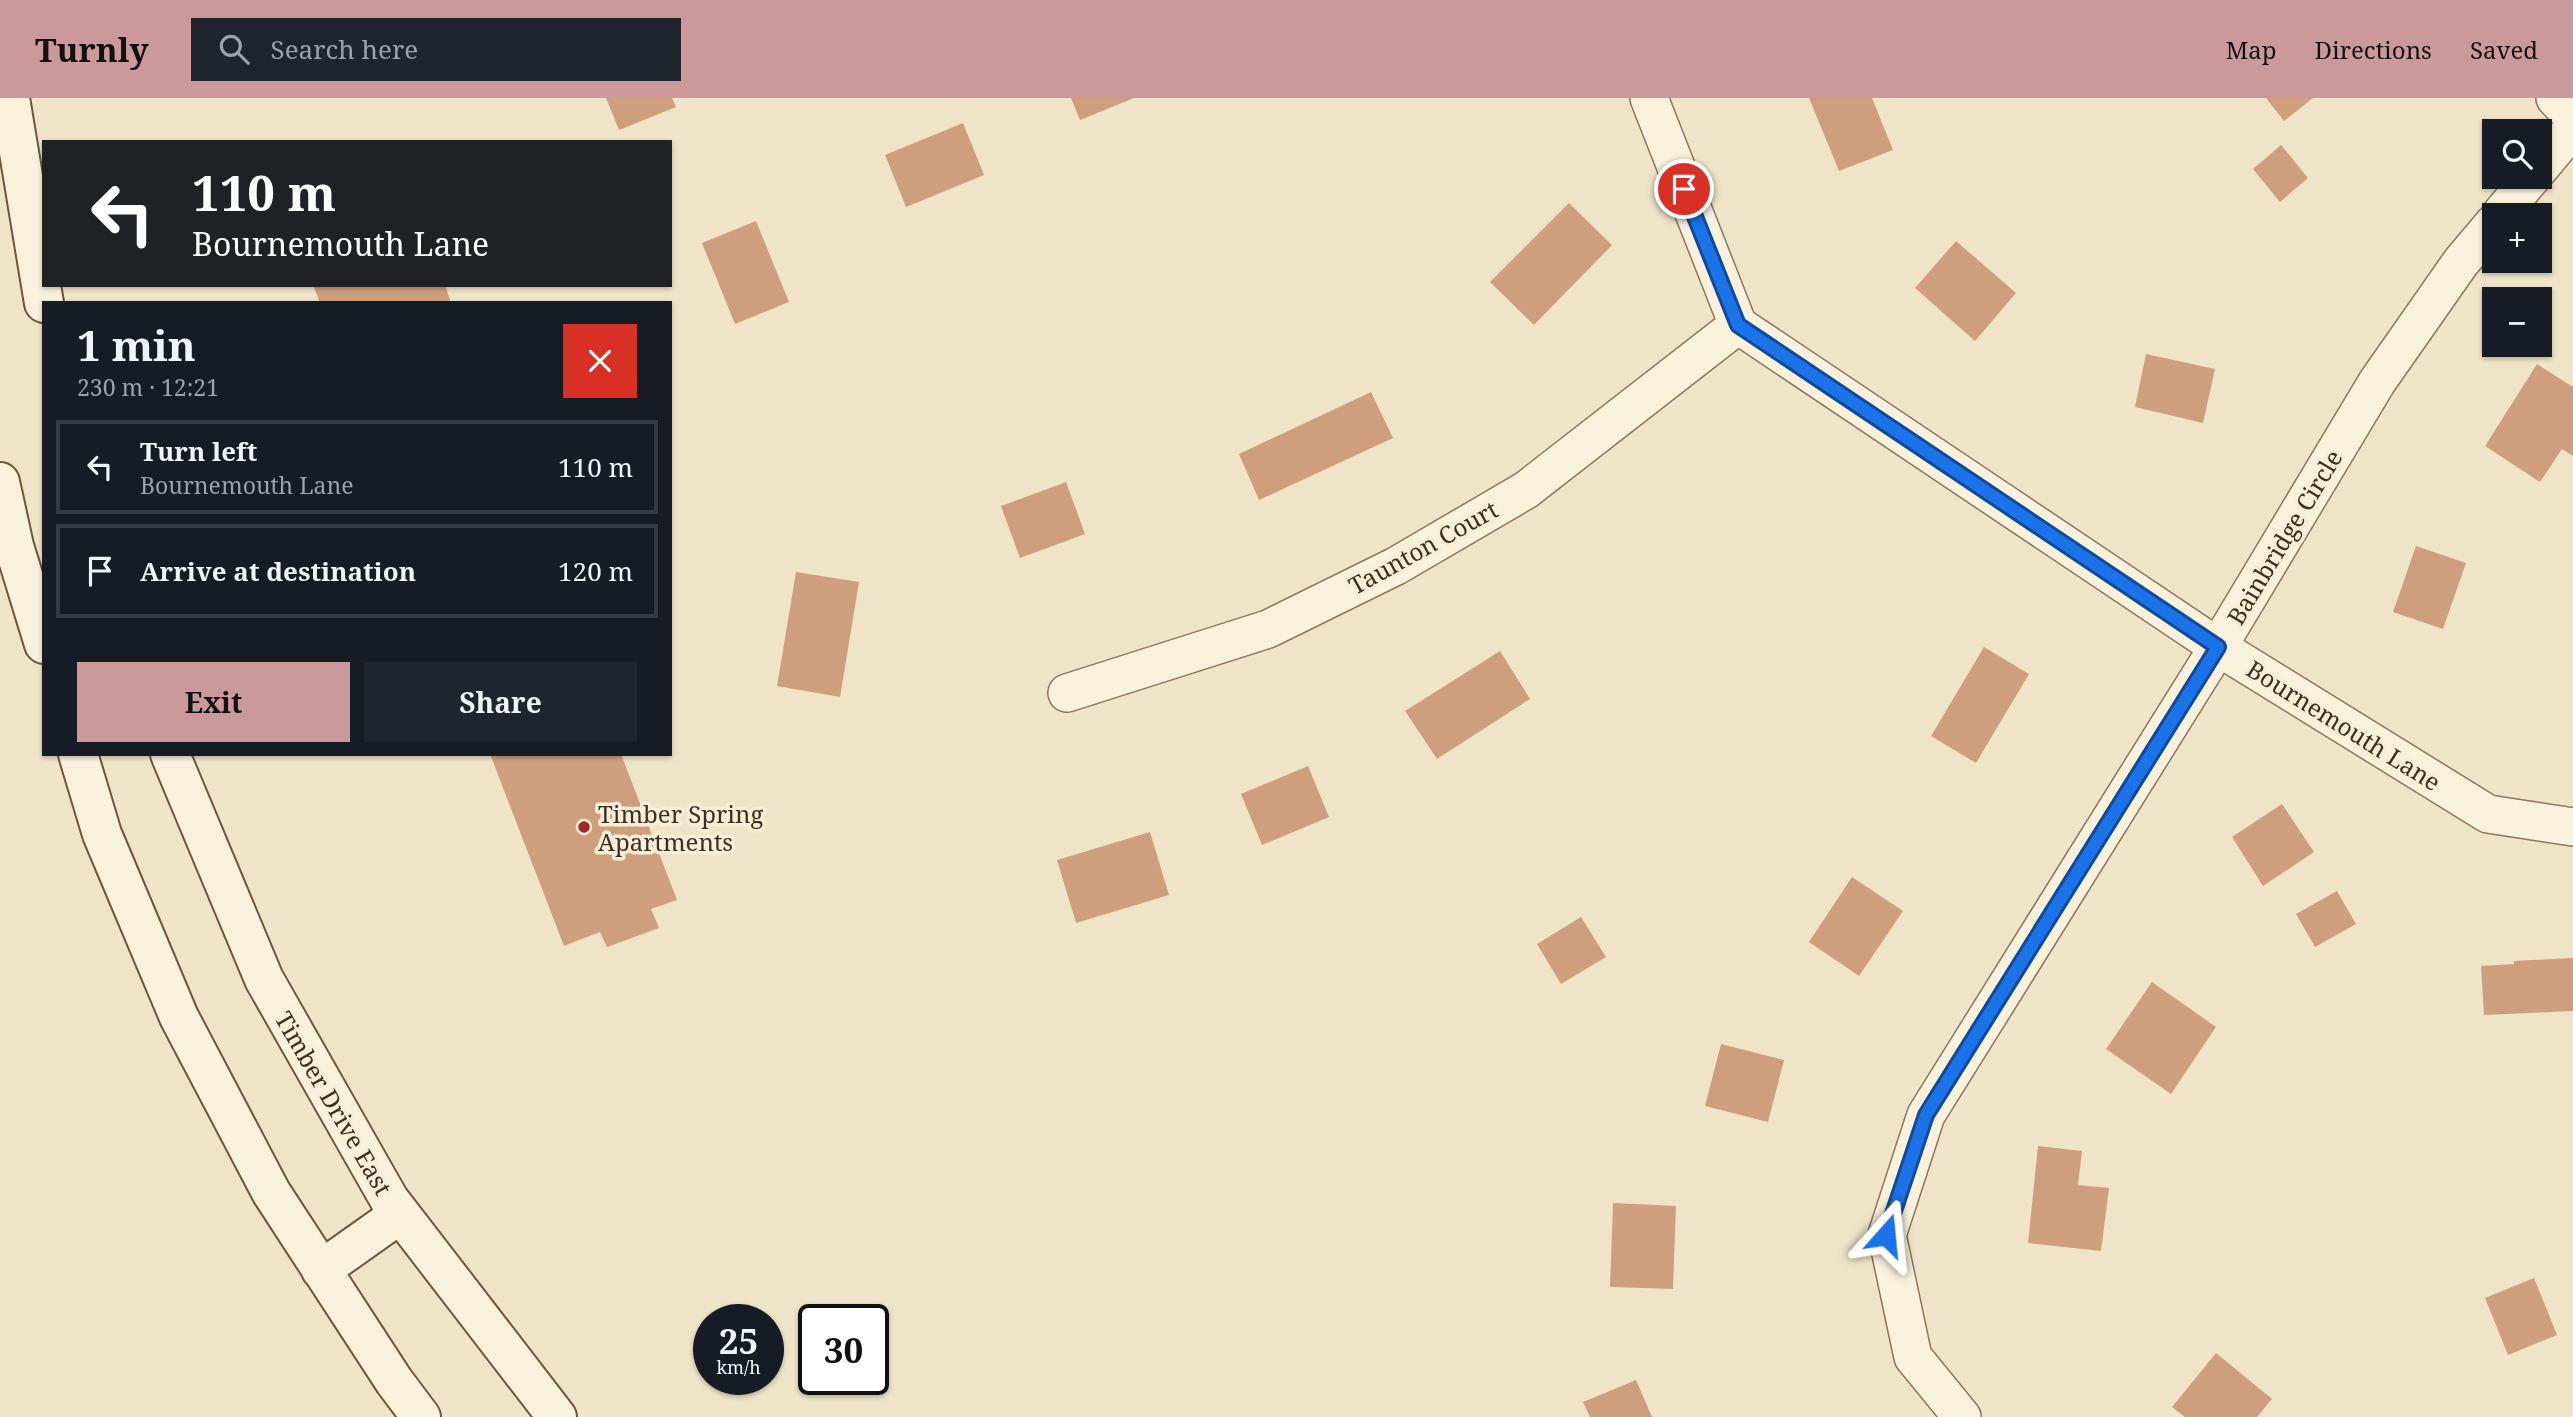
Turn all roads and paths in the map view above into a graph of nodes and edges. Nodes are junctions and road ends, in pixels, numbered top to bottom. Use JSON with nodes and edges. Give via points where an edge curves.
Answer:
{"nodes":[{"id":1,"x":10,"y":98,"type":"edge"},
{"id":2,"x":1648,"y":98,"type":"edge"},
{"id":3,"x":2555,"y":98,"type":"edge"},
{"id":4,"x":2573,"y":117,"type":"edge"},
{"id":5,"x":2573,"y":128,"type":"edge"},
{"id":6,"x":2552,"y":153,"type":"edge"},
{"id":7,"x":2522,"y":189,"type":"edge"},
{"id":8,"x":2510,"y":203,"type":"edge"},
{"id":9,"x":2482,"y":237,"type":"edge"},
{"id":10,"x":44,"y":301,"type":"edge"},
{"id":11,"x":1738,"y":325,"type":"junction"},
{"id":12,"x":0,"y":482,"type":"edge"},
{"id":13,"x":42,"y":637,"type":"edge"},
{"id":14,"x":2218,"y":647,"type":"junction"},
{"id":15,"x":1067,"y":693,"type":"dead end"},
{"id":16,"x":79,"y":756,"type":"edge"},
{"id":17,"x":171,"y":756,"type":"edge"},
{"id":18,"x":2573,"y":827,"type":"edge"},
{"id":19,"x":400,"y":1214,"type":"junction"},
{"id":20,"x":321,"y":1270,"type":"junction"},
{"id":21,"x":421,"y":1417,"type":"edge"},
{"id":22,"x":557,"y":1417,"type":"edge"},
{"id":23,"x":1962,"y":1417,"type":"edge"}],
"edges":[{"from":1,"to":10,"type":"main road"},
{"from":2,"to":11,"type":"street"},
{"from":3,"to":4,"type":"street"},
{"from":5,"to":6,"type":"street"},
{"from":7,"to":8,"type":"street"},
{"from":9,"to":14,"type":"street","name":"Bainbridge Circle","via":[[2377,382]]},
{"from":11,"to":14,"type":"street","name":"Bournemouth Lane"},
{"from":11,"to":15,"type":"street","name":"Taunton Court","via":[[1526,490],[1396,566],[1268,629]]},
{"from":12,"to":13,"type":"main road"},
{"from":14,"to":18,"type":"street","name":"Bournemouth Lane","via":[[2488,814]]},
{"from":14,"to":23,"type":"street","name":"Bainbridge Circle","via":[[1926,1115],[1886,1235],[1913,1357]]},
{"from":16,"to":20,"type":"main road","via":[[102,834],[179,1017],[271,1192]]},
{"from":17,"to":19,"type":"main road","name":"Timber Drive East","via":[[264,979]]},
{"from":19,"to":20,"type":"main road"},
{"from":19,"to":22,"type":"main road","name":"Timber Drive East"},
{"from":20,"to":21,"type":"main road"}]}
